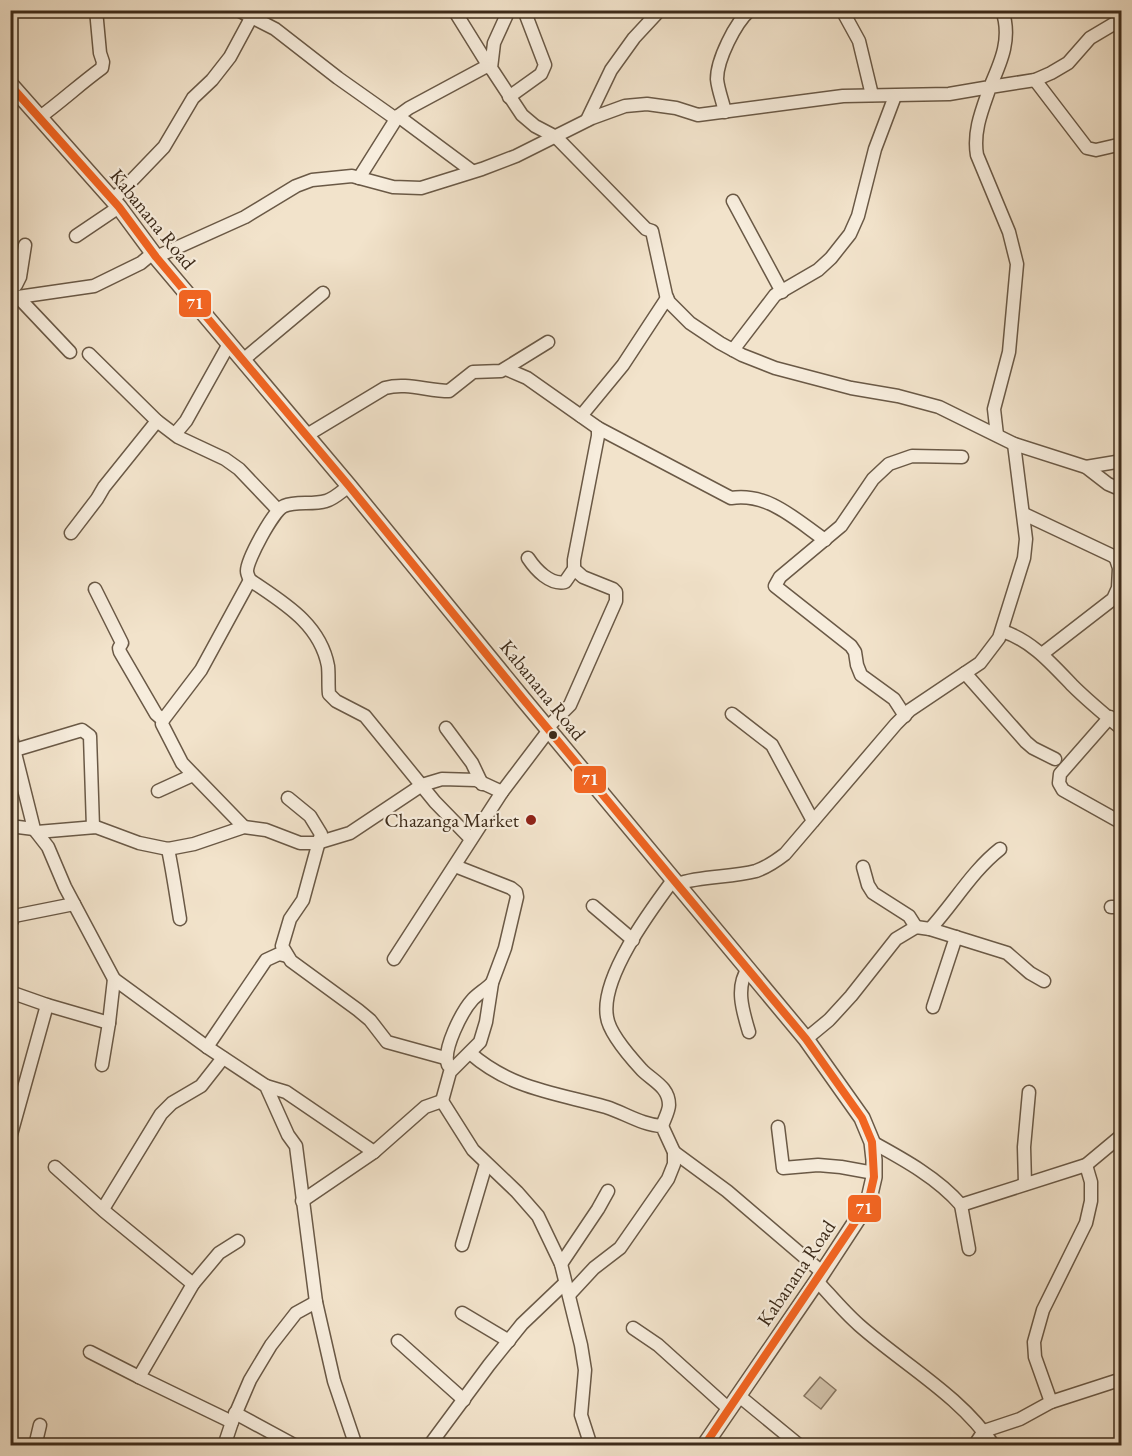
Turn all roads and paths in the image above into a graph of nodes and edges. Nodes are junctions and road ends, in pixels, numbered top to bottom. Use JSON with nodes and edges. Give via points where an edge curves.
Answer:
{"nodes":[{"id":1,"x":96,"y":10,"type":"edge"},
{"id":2,"x":238,"y":10,"type":"edge"},
{"id":3,"x":454,"y":10,"type":"edge"},
{"id":4,"x":508,"y":10,"type":"edge"},
{"id":5,"x":525,"y":10,"type":"edge"},
{"id":6,"x":750,"y":10,"type":"edge"},
{"id":7,"x":842,"y":10,"type":"edge"},
{"id":8,"x":1002,"y":10,"type":"edge"},
{"id":9,"x":654,"y":12,"type":"edge"},
{"id":10,"x":251,"y":18,"type":"junction"},
{"id":11,"x":1122,"y":18,"type":"edge"},
{"id":12,"x":490,"y":66,"type":"junction"},
{"id":13,"x":1035,"y":80,"type":"junction"},
{"id":14,"x":10,"y":84,"type":"edge"},
{"id":15,"x":990,"y":87,"type":"junction"},
{"id":16,"x":872,"y":95,"type":"junction"},
{"id":17,"x":895,"y":96,"type":"junction"},
{"id":18,"x":509,"y":97,"type":"junction"},
{"id":19,"x":725,"y":112,"type":"junction"},
{"id":20,"x":40,"y":117,"type":"junction"},
{"id":21,"x":397,"y":118,"type":"junction"},
{"id":22,"x":586,"y":120,"type":"junction"},
{"id":23,"x":556,"y":136,"type":"junction"},
{"id":24,"x":1122,"y":144,"type":"edge"},
{"id":25,"x":472,"y":171,"type":"junction"},
{"id":26,"x":359,"y":178,"type":"junction"},
{"id":27,"x":733,"y":201,"type":"dead end"},
{"id":28,"x":116,"y":203,"type":"junction"},
{"id":29,"x":76,"y":236,"type":"dead end"},
{"id":30,"x":25,"y":245,"type":"dead end"},
{"id":31,"x":154,"y":255,"type":"junction"},
{"id":32,"x":10,"y":286,"type":"edge"},
{"id":33,"x":782,"y":292,"type":"junction"},
{"id":34,"x":323,"y":293,"type":"dead end"},
{"id":35,"x":14,"y":295,"type":"edge"},
{"id":36,"x":667,"y":298,"type":"junction"},
{"id":37,"x":548,"y":342,"type":"dead end"},
{"id":38,"x":230,"y":344,"type":"junction"},
{"id":39,"x":733,"y":350,"type":"junction"},
{"id":40,"x":70,"y":352,"type":"dead end"},
{"id":41,"x":89,"y":354,"type":"dead end"},
{"id":42,"x":243,"y":360,"type":"junction"},
{"id":43,"x":506,"y":369,"type":"junction"},
{"id":44,"x":581,"y":416,"type":"junction"},
{"id":45,"x":157,"y":421,"type":"junction"},
{"id":46,"x":598,"y":428,"type":"junction"},
{"id":47,"x":175,"y":434,"type":"junction"},
{"id":48,"x":307,"y":435,"type":"junction"},
{"id":49,"x":997,"y":435,"type":"junction"},
{"id":50,"x":1014,"y":444,"type":"junction"},
{"id":51,"x":962,"y":457,"type":"dead end"},
{"id":52,"x":1122,"y":461,"type":"edge"},
{"id":53,"x":1086,"y":467,"type":"junction"},
{"id":54,"x":349,"y":486,"type":"junction"},
{"id":55,"x":1122,"y":490,"type":"edge"},
{"id":56,"x":278,"y":510,"type":"junction"},
{"id":57,"x":1024,"y":514,"type":"junction"},
{"id":58,"x":71,"y":533,"type":"dead end"},
{"id":59,"x":825,"y":540,"type":"junction"},
{"id":60,"x":528,"y":558,"type":"dead end"},
{"id":61,"x":574,"y":569,"type":"junction"},
{"id":62,"x":249,"y":580,"type":"junction"},
{"id":63,"x":95,"y":589,"type":"dead end"},
{"id":64,"x":1002,"y":631,"type":"junction"},
{"id":65,"x":1042,"y":654,"type":"junction"},
{"id":66,"x":965,"y":673,"type":"junction"},
{"id":67,"x":732,"y":714,"type":"dead end"},
{"id":68,"x":905,"y":716,"type":"junction"},
{"id":69,"x":1110,"y":717,"type":"junction"},
{"id":70,"x":163,"y":720,"type":"junction"},
{"id":71,"x":446,"y":728,"type":"dead end"},
{"id":72,"x":548,"y":729,"type":"junction"},
{"id":73,"x":1122,"y":729,"type":"edge"},
{"id":74,"x":10,"y":733,"type":"edge"},
{"id":75,"x":15,"y":750,"type":"junction"},
{"id":76,"x":1055,"y":759,"type":"dead end"},
{"id":77,"x":193,"y":775,"type":"junction"},
{"id":78,"x":482,"y":783,"type":"junction"},
{"id":79,"x":422,"y":785,"type":"junction"},
{"id":80,"x":158,"y":791,"type":"dead end"},
{"id":81,"x":502,"y":792,"type":"junction"},
{"id":82,"x":288,"y":798,"type":"dead end"},
{"id":83,"x":813,"y":821,"type":"junction"},
{"id":84,"x":1122,"y":823,"type":"edge"},
{"id":85,"x":10,"y":826,"type":"edge"},
{"id":86,"x":93,"y":827,"type":"junction"},
{"id":87,"x":244,"y":827,"type":"junction"},
{"id":88,"x":35,"y":831,"type":"junction"},
{"id":89,"x":471,"y":838,"type":"junction"},
{"id":90,"x":317,"y":843,"type":"junction"},
{"id":91,"x":168,"y":849,"type":"junction"},
{"id":92,"x":1000,"y":849,"type":"dead end"},
{"id":93,"x":454,"y":866,"type":"junction"},
{"id":94,"x":863,"y":867,"type":"dead end"},
{"id":95,"x":675,"y":882,"type":"junction"},
{"id":96,"x":74,"y":904,"type":"junction"},
{"id":97,"x":592,"y":906,"type":"dead end"},
{"id":98,"x":180,"y":920,"type":"dead end"},
{"id":99,"x":10,"y":925,"type":"edge"},
{"id":100,"x":916,"y":927,"type":"junction"},
{"id":101,"x":930,"y":929,"type":"junction"},
{"id":102,"x":956,"y":937,"type":"junction"},
{"id":103,"x":633,"y":940,"type":"junction"},
{"id":104,"x":287,"y":956,"type":"junction"},
{"id":105,"x":394,"y":958,"type":"dead end"},
{"id":106,"x":748,"y":969,"type":"junction"},
{"id":107,"x":114,"y":978,"type":"junction"},
{"id":108,"x":1044,"y":981,"type":"dead end"},
{"id":109,"x":492,"y":983,"type":"junction"},
{"id":110,"x":10,"y":992,"type":"edge"},
{"id":111,"x":47,"y":1005,"type":"junction"},
{"id":112,"x":933,"y":1007,"type":"dead end"},
{"id":113,"x":110,"y":1023,"type":"junction"},
{"id":114,"x":749,"y":1032,"type":"dead end"},
{"id":115,"x":806,"y":1039,"type":"junction"},
{"id":116,"x":207,"y":1047,"type":"junction"},
{"id":117,"x":470,"y":1053,"type":"junction"},
{"id":118,"x":223,"y":1058,"type":"junction"},
{"id":119,"x":445,"y":1059,"type":"junction"},
{"id":120,"x":102,"y":1065,"type":"dead end"},
{"id":121,"x":450,"y":1072,"type":"junction"},
{"id":122,"x":266,"y":1086,"type":"junction"},
{"id":123,"x":1029,"y":1092,"type":"dead end"},
{"id":124,"x":442,"y":1101,"type":"junction"},
{"id":125,"x":662,"y":1126,"type":"junction"},
{"id":126,"x":778,"y":1127,"type":"dead end"},
{"id":127,"x":1122,"y":1135,"type":"edge"},
{"id":128,"x":10,"y":1138,"type":"edge"},
{"id":129,"x":872,"y":1142,"type":"junction"},
{"id":130,"x":374,"y":1152,"type":"junction"},
{"id":131,"x":674,"y":1152,"type":"junction"},
{"id":132,"x":486,"y":1164,"type":"junction"},
{"id":133,"x":1086,"y":1165,"type":"junction"},
{"id":134,"x":55,"y":1167,"type":"dead end"},
{"id":135,"x":874,"y":1173,"type":"junction"},
{"id":136,"x":1025,"y":1184,"type":"junction"},
{"id":137,"x":608,"y":1191,"type":"dead end"},
{"id":138,"x":302,"y":1200,"type":"junction"},
{"id":139,"x":961,"y":1205,"type":"junction"},
{"id":140,"x":103,"y":1209,"type":"junction"},
{"id":141,"x":238,"y":1241,"type":"dead end"},
{"id":142,"x":462,"y":1245,"type":"dead end"},
{"id":143,"x":969,"y":1249,"type":"dead end"},
{"id":144,"x":561,"y":1264,"type":"junction"},
{"id":145,"x":820,"y":1277,"type":"junction"},
{"id":146,"x":193,"y":1284,"type":"junction"},
{"id":147,"x":567,"y":1289,"type":"junction"},
{"id":148,"x":316,"y":1302,"type":"junction"},
{"id":149,"x":462,"y":1313,"type":"dead end"},
{"id":150,"x":633,"y":1328,"type":"dead end"},
{"id":151,"x":398,"y":1341,"type":"dead end"},
{"id":152,"x":509,"y":1341,"type":"junction"},
{"id":153,"x":90,"y":1352,"type":"dead end"},
{"id":154,"x":139,"y":1377,"type":"junction"},
{"id":155,"x":1122,"y":1379,"type":"edge"},
{"id":156,"x":738,"y":1395,"type":"junction"},
{"id":157,"x":464,"y":1400,"type":"junction"},
{"id":158,"x":1051,"y":1402,"type":"junction"},
{"id":159,"x":729,"y":1409,"type":"junction"},
{"id":160,"x":234,"y":1418,"type":"junction"},
{"id":161,"x":40,"y":1425,"type":"dead end"},
{"id":162,"x":984,"y":1431,"type":"junction"},
{"id":163,"x":35,"y":1446,"type":"edge"},
{"id":164,"x":224,"y":1446,"type":"edge"},
{"id":165,"x":296,"y":1446,"type":"edge"},
{"id":166,"x":356,"y":1446,"type":"edge"},
{"id":167,"x":429,"y":1446,"type":"edge"},
{"id":168,"x":591,"y":1446,"type":"edge"},
{"id":169,"x":704,"y":1446,"type":"edge"},
{"id":170,"x":800,"y":1446,"type":"edge"},
{"id":171,"x":974,"y":1446,"type":"edge"},
{"id":172,"x":994,"y":1446,"type":"edge"}],
"edges":[{"from":1,"to":20,"type":"street","via":[[102,68]]},
{"from":2,"to":10,"type":"street"},
{"from":3,"to":12,"type":"street"},
{"from":4,"to":12,"type":"street","via":[[494,42]]},
{"from":5,"to":18,"type":"street","via":[[545,65],[541,74]]},
{"from":6,"to":19,"type":"street","via":[[730,37],[718,74]]},
{"from":7,"to":16,"type":"street","via":[[859,41]]},
{"from":8,"to":15,"type":"street","via":[[1008,33]]},
{"from":9,"to":22,"type":"street","via":[[611,70]]},
{"from":10,"to":21,"type":"street","via":[[275,29]]},
{"from":10,"to":28,"type":"street","via":[[230,57],[193,98],[164,147]]},
{"from":11,"to":13,"type":"street","via":[[1090,38],[1068,63]]},
{"from":12,"to":18,"type":"street"},
{"from":12,"to":21,"type":"street"},
{"from":13,"to":15,"type":"street"},
{"from":13,"to":24,"type":"street","via":[[1087,148],[1096,150]]},
{"from":14,"to":20,"type":"street","name":"Kabanana Road"},
{"from":15,"to":17,"type":"street","via":[[949,94]]},
{"from":15,"to":49,"type":"street","via":[[976,144],[1017,264],[1009,352],[994,409]]},
{"from":16,"to":17,"type":"street"},
{"from":16,"to":19,"type":"street"},
{"from":17,"to":33,"type":"street","via":[[850,234],[818,270]]},
{"from":18,"to":23,"type":"street","via":[[528,120]]},
{"from":19,"to":22,"type":"street","via":[[698,115],[640,103]]},
{"from":20,"to":28,"type":"street","name":"Kabanana Road"},
{"from":21,"to":25,"type":"street"},
{"from":21,"to":26,"type":"street"},
{"from":22,"to":23,"type":"street"},
{"from":23,"to":25,"type":"street","via":[[516,156]]},
{"from":23,"to":36,"type":"street","via":[[652,231]]},
{"from":25,"to":26,"type":"street","via":[[412,189]]},
{"from":26,"to":31,"type":"street","via":[[324,177],[303,183],[245,217]]},
{"from":27,"to":33,"type":"street"},
{"from":28,"to":29,"type":"street"},
{"from":28,"to":31,"type":"street","name":"Kabanana Road"},
{"from":30,"to":32,"type":"street","via":[[20,277],[16,285]]},
{"from":31,"to":35,"type":"street","via":[[94,286]]},
{"from":31,"to":38,"type":"street","name":"Kabanana Road"},
{"from":33,"to":39,"type":"street","via":[[775,295]]},
{"from":34,"to":42,"type":"street"},
{"from":35,"to":40,"type":"street"},
{"from":36,"to":39,"type":"street","via":[[690,323]]},
{"from":36,"to":44,"type":"street","via":[[623,365]]},
{"from":37,"to":43,"type":"street"},
{"from":38,"to":42,"type":"street","name":"Kabanana Road"},
{"from":38,"to":47,"type":"street"},
{"from":39,"to":49,"type":"street","via":[[789,371],[939,407]]},
{"from":41,"to":45,"type":"street"},
{"from":42,"to":48,"type":"street","name":"Kabanana Road"},
{"from":43,"to":44,"type":"street","via":[[527,378]]},
{"from":43,"to":48,"type":"street","via":[[473,372],[449,391],[385,388]]},
{"from":44,"to":46,"type":"street"},
{"from":45,"to":47,"type":"street"},
{"from":45,"to":58,"type":"street"},
{"from":46,"to":59,"type":"street","via":[[731,498],[753,497],[776,505]]},
{"from":46,"to":61,"type":"street"},
{"from":47,"to":56,"type":"street","via":[[239,469]]},
{"from":48,"to":54,"type":"street","name":"Kabanana Road"},
{"from":49,"to":50,"type":"street"},
{"from":50,"to":53,"type":"street"},
{"from":50,"to":57,"type":"street"},
{"from":51,"to":59,"type":"street","via":[[912,456],[889,464],[873,479],[842,526]]},
{"from":52,"to":53,"type":"street"},
{"from":53,"to":55,"type":"street"},
{"from":54,"to":56,"type":"street","via":[[328,500]]},
{"from":54,"to":72,"type":"street","name":"Kabanana Road"},
{"from":56,"to":62,"type":"street","via":[[249,564]]},
{"from":57,"to":64,"type":"street","via":[[1024,558]]},
{"from":57,"to":65,"type":"street","via":[[1113,556],[1119,568],[1113,599]]},
{"from":59,"to":68,"type":"street","via":[[780,577],[775,586],[851,646],[861,675],[894,699]]},
{"from":60,"to":61,"type":"street","via":[[538,572],[559,584]]},
{"from":61,"to":72,"type":"street","via":[[583,577],[613,589],[616,601],[570,705]]},
{"from":62,"to":70,"type":"street","via":[[201,670]]},
{"from":62,"to":79,"type":"street","via":[[299,614],[324,651],[329,694],[365,716]]},
{"from":63,"to":70,"type":"street","via":[[122,643],[120,652]]},
{"from":64,"to":65,"type":"street"},
{"from":64,"to":66,"type":"street","via":[[980,663]]},
{"from":65,"to":69,"type":"street"},
{"from":66,"to":68,"type":"street"},
{"from":66,"to":76,"type":"street","via":[[1026,742]]},
{"from":67,"to":83,"type":"street","via":[[775,750]]},
{"from":68,"to":83,"type":"street"},
{"from":69,"to":73,"type":"street"},
{"from":69,"to":84,"type":"street","via":[[1060,774],[1059,783],[1064,790]]},
{"from":70,"to":77,"type":"street","via":[[176,755]]},
{"from":71,"to":78,"type":"street"},
{"from":72,"to":81,"type":"street"},
{"from":72,"to":95,"type":"street","name":"Kabanana Road"},
{"from":74,"to":75,"type":"street"},
{"from":75,"to":86,"type":"street","via":[[86,732],[90,736]]},
{"from":75,"to":88,"type":"street"},
{"from":77,"to":80,"type":"street"},
{"from":77,"to":87,"type":"street"},
{"from":78,"to":79,"type":"street","via":[[456,778]]},
{"from":78,"to":81,"type":"street"},
{"from":79,"to":89,"type":"street"},
{"from":79,"to":90,"type":"street","via":[[350,833]]},
{"from":81,"to":89,"type":"street"},
{"from":82,"to":90,"type":"street","via":[[318,827],[321,834]]},
{"from":83,"to":95,"type":"street","via":[[785,854],[770,865]]},
{"from":85,"to":88,"type":"street"},
{"from":86,"to":88,"type":"street"},
{"from":86,"to":91,"type":"street"},
{"from":87,"to":90,"type":"street","via":[[266,830],[300,843]]},
{"from":87,"to":91,"type":"street"},
{"from":88,"to":96,"type":"street","via":[[48,847]]},
{"from":89,"to":93,"type":"street"},
{"from":90,"to":104,"type":"street","via":[[303,900],[287,927],[282,946]]},
{"from":91,"to":98,"type":"street"},
{"from":92,"to":101,"type":"street","via":[[985,861]]},
{"from":93,"to":105,"type":"street"},
{"from":93,"to":109,"type":"street","via":[[516,892],[505,948]]},
{"from":94,"to":100,"type":"street","via":[[873,893],[909,916]]},
{"from":95,"to":103,"type":"street"},
{"from":95,"to":106,"type":"street","name":"Kabanana Road"},
{"from":96,"to":99,"type":"street","via":[[14,916]]},
{"from":96,"to":107,"type":"street"},
{"from":97,"to":103,"type":"street"},
{"from":100,"to":101,"type":"street"},
{"from":100,"to":115,"type":"street","via":[[896,939],[851,996]]},
{"from":101,"to":102,"type":"street"},
{"from":102,"to":108,"type":"street","via":[[1007,953]]},
{"from":102,"to":112,"type":"street"},
{"from":103,"to":125,"type":"street","via":[[610,988],[607,1019],[642,1070],[664,1088],[669,1106]]},
{"from":104,"to":116,"type":"street","via":[[279,954],[266,960]]},
{"from":104,"to":119,"type":"street","via":[[370,1020],[387,1042]]},
{"from":106,"to":114,"type":"street","via":[[742,978],[741,1007]]},
{"from":106,"to":115,"type":"street","name":"Kabanana Road"},
{"from":107,"to":113,"type":"street"},
{"from":107,"to":116,"type":"street"},
{"from":109,"to":117,"type":"street","via":[[480,1042]]},
{"from":109,"to":119,"type":"street","via":[[472,1000],[459,1020]]},
{"from":110,"to":111,"type":"street"},
{"from":111,"to":113,"type":"street"},
{"from":111,"to":128,"type":"street"},
{"from":113,"to":120,"type":"street"},
{"from":115,"to":129,"type":"street","name":"Kabanana Road","via":[[862,1118]]},
{"from":116,"to":118,"type":"street"},
{"from":117,"to":121,"type":"street"},
{"from":117,"to":125,"type":"street","via":[[509,1079]]},
{"from":118,"to":122,"type":"street"},
{"from":118,"to":140,"type":"street","via":[[201,1086],[161,1114]]},
{"from":119,"to":121,"type":"street"},
{"from":121,"to":124,"type":"street"},
{"from":122,"to":130,"type":"street","via":[[286,1092]]},
{"from":122,"to":138,"type":"street","via":[[296,1146]]},
{"from":123,"to":136,"type":"street"},
{"from":124,"to":130,"type":"street","via":[[425,1107]]},
{"from":124,"to":132,"type":"street"},
{"from":125,"to":131,"type":"street"},
{"from":126,"to":135,"type":"street","via":[[783,1168],[818,1165]]},
{"from":127,"to":133,"type":"street"},
{"from":129,"to":135,"type":"street","name":"Kabanana Road"},
{"from":129,"to":139,"type":"street","via":[[902,1158]]},
{"from":130,"to":138,"type":"street"},
{"from":131,"to":145,"type":"street","via":[[727,1191]]},
{"from":131,"to":147,"type":"street","via":[[668,1179],[620,1248]]},
{"from":132,"to":142,"type":"street"},
{"from":132,"to":144,"type":"street","via":[[538,1216]]},
{"from":133,"to":136,"type":"street"},
{"from":133,"to":158,"type":"street","via":[[1092,1182],[1086,1223],[1043,1310],[1034,1342],[1035,1357]]},
{"from":134,"to":140,"type":"street"},
{"from":135,"to":145,"type":"street","name":"Kabanana Road","via":[[868,1203]]},
{"from":136,"to":139,"type":"street"},
{"from":137,"to":144,"type":"street"},
{"from":138,"to":148,"type":"street"},
{"from":139,"to":143,"type":"street"},
{"from":140,"to":146,"type":"street"},
{"from":141,"to":146,"type":"street","via":[[219,1253]]},
{"from":144,"to":147,"type":"street"},
{"from":145,"to":156,"type":"street","name":"Kabanana Road"},
{"from":145,"to":162,"type":"street","via":[[858,1324],[929,1379]]},
{"from":146,"to":154,"type":"street"},
{"from":147,"to":152,"type":"street","via":[[522,1324]]},
{"from":147,"to":168,"type":"street","via":[[585,1370],[581,1415]]},
{"from":148,"to":160,"type":"street","via":[[296,1313],[271,1345]]},
{"from":148,"to":166,"type":"street","via":[[334,1381]]},
{"from":149,"to":152,"type":"street"},
{"from":150,"to":159,"type":"street","via":[[658,1345]]},
{"from":151,"to":157,"type":"street"},
{"from":152,"to":157,"type":"street"},
{"from":153,"to":154,"type":"street"},
{"from":154,"to":160,"type":"street"},
{"from":155,"to":158,"type":"street"},
{"from":156,"to":159,"type":"street","name":"Kabanana Road"},
{"from":156,"to":170,"type":"street"},
{"from":157,"to":167,"type":"street"},
{"from":158,"to":162,"type":"street","via":[[1020,1419]]},
{"from":159,"to":169,"type":"street","name":"Kabanana Road"},
{"from":160,"to":164,"type":"street"},
{"from":160,"to":165,"type":"street"},
{"from":161,"to":163,"type":"street"},
{"from":162,"to":171,"type":"street"},
{"from":162,"to":172,"type":"street"}]}
